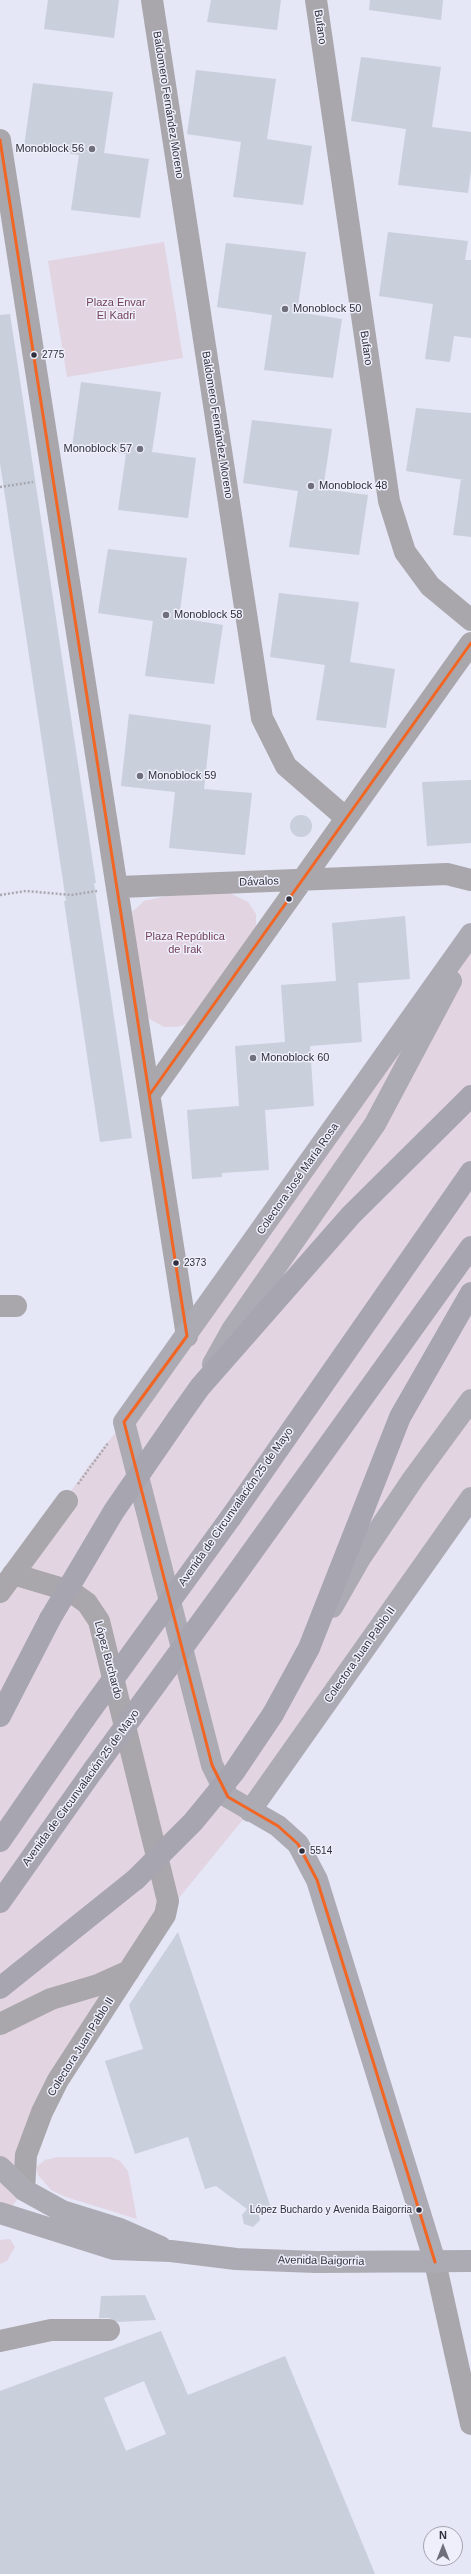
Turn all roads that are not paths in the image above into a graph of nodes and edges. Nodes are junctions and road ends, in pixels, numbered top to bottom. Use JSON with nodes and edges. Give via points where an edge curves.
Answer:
{"nodes":[{"id":1,"x":152,"y":0,"type":"edge"},
{"id":2,"x":316,"y":0,"type":"edge"},
{"id":3,"x":0,"y":140,"type":"edge"},
{"id":4,"x":471,"y":620,"type":"edge"},
{"id":5,"x":471,"y":643,"type":"edge"},
{"id":6,"x":346,"y":818,"type":"junction"},
{"id":7,"x":304,"y":880,"type":"junction"},
{"id":8,"x":471,"y":880,"type":"edge"},
{"id":9,"x":119,"y":887,"type":"junction"},
{"id":10,"x":471,"y":934,"type":"edge"},
{"id":11,"x":471,"y":941,"type":"edge"},
{"id":12,"x":150,"y":1094,"type":"junction"},
{"id":13,"x":471,"y":1096,"type":"edge"},
{"id":14,"x":471,"y":1172,"type":"edge"},
{"id":15,"x":471,"y":1247,"type":"edge"},
{"id":16,"x":471,"y":1293,"type":"edge"},
{"id":17,"x":187,"y":1336,"type":"junction"},
{"id":18,"x":200,"y":1387,"type":"junction"},
{"id":19,"x":471,"y":1400,"type":"edge"},
{"id":20,"x":471,"y":1498,"type":"edge"},
{"id":21,"x":66,"y":1501,"type":"dead end"},
{"id":22,"x":13,"y":1574,"type":"junction"},
{"id":23,"x":0,"y":1592,"type":"edge"},
{"id":24,"x":309,"y":1648,"type":"junction"},
{"id":25,"x":0,"y":1716,"type":"edge"},
{"id":26,"x":250,"y":1811,"type":"junction"},
{"id":27,"x":0,"y":1841,"type":"edge"},
{"id":28,"x":0,"y":1902,"type":"edge"},
{"id":29,"x":165,"y":1915,"type":"joint"},
{"id":30,"x":129,"y":1971,"type":"junction"},
{"id":31,"x":0,"y":1988,"type":"edge"},
{"id":32,"x":0,"y":2024,"type":"edge"},
{"id":33,"x":0,"y":2167,"type":"edge"},
{"id":34,"x":24,"y":2190,"type":"junction"},
{"id":35,"x":2,"y":2215,"type":"edge"},
{"id":36,"x":171,"y":2251,"type":"junction"},
{"id":37,"x":471,"y":2261,"type":"edge"},
{"id":38,"x":435,"y":2262,"type":"junction"},
{"id":39,"x":109,"y":2330,"type":"dead end"},
{"id":40,"x":0,"y":2341,"type":"edge"},
{"id":41,"x":471,"y":2424,"type":"edge"}],
"edges":[{"from":1,"to":6,"type":"street","name":"Baldomero Fernández Moreno","via":[[262,718],[286,766]]},
{"from":2,"to":4,"type":"street","name":"Bufano","via":[[389,501],[405,552],[430,586]]},
{"from":3,"to":9,"type":"street"},
{"from":5,"to":6,"type":"street"},
{"from":6,"to":7,"type":"street"},
{"from":7,"to":8,"type":"street","name":"Dávalos","via":[[447,874]]},
{"from":7,"to":9,"type":"street","name":"Dávalos"},
{"from":7,"to":12,"type":"street"},
{"from":9,"to":12,"type":"street"},
{"from":10,"to":17,"type":"main road","name":"Colectora José María Rosa"},
{"from":11,"to":18,"type":"main road","via":[[375,1124],[232,1330]]},
{"from":12,"to":17,"type":"street"},
{"from":13,"to":18,"type":"highway","via":[[351,1215]]},
{"from":14,"to":27,"type":"highway","name":"Avenida de Circunvalación 25 de Mayo","bridge":true},
{"from":15,"to":28,"type":"highway","name":"Avenida de Circunvalación 25 de Mayo","bridge":true},
{"from":16,"to":24,"type":"highway","via":[[436,1350],[400,1417]]},
{"from":17,"to":26,"type":"main road","name":"Colectora José María Rosa","via":[[124,1422],[212,1765],[228,1797]]},
{"from":18,"to":25,"type":"highway","bridge":true,"via":[[114,1511],[50,1619]]},
{"from":19,"to":24,"type":"main road","via":[[413,1479],[365,1552]]},
{"from":20,"to":26,"type":"main road","name":"Colectora Juan Pablo II"},
{"from":21,"to":22,"type":"street"},
{"from":22,"to":23,"type":"street"},
{"from":22,"to":29,"type":"street","name":"López Buchardo","via":[[70,1591],[88,1603],[99,1621],[166,1890]]},
{"from":24,"to":31,"type":"highway","bridge":true,"via":[[274,1714],[234,1772],[197,1816],[136,1879]]},
{"from":26,"to":38,"type":"main road","via":[[278,1826],[298,1844],[317,1880]]},
{"from":29,"to":30,"type":"street","name":"Colectora Juan Pablo II"},
{"from":30,"to":32,"type":"street","via":[[98,1985],[51,2000]]},
{"from":30,"to":34,"type":"street","name":"Colectora Juan Pablo II","via":[[58,2080],[42,2112],[26,2154]]},
{"from":33,"to":34,"type":"main road","name":"Avenida Baigorria"},
{"from":34,"to":36,"type":"main road","name":"Avenida Baigorria","via":[[62,2211],[120,2229]]},
{"from":35,"to":36,"type":"main road","name":"Avenida Baigorria","via":[[114,2249]]},
{"from":36,"to":38,"type":"main road","name":"Avenida Baigorria","via":[[236,2258]]},
{"from":37,"to":38,"type":"main road","name":"Avenida Baigorria"},
{"from":38,"to":41,"type":"street"},
{"from":39,"to":40,"type":"street","via":[[51,2330]]}]}
